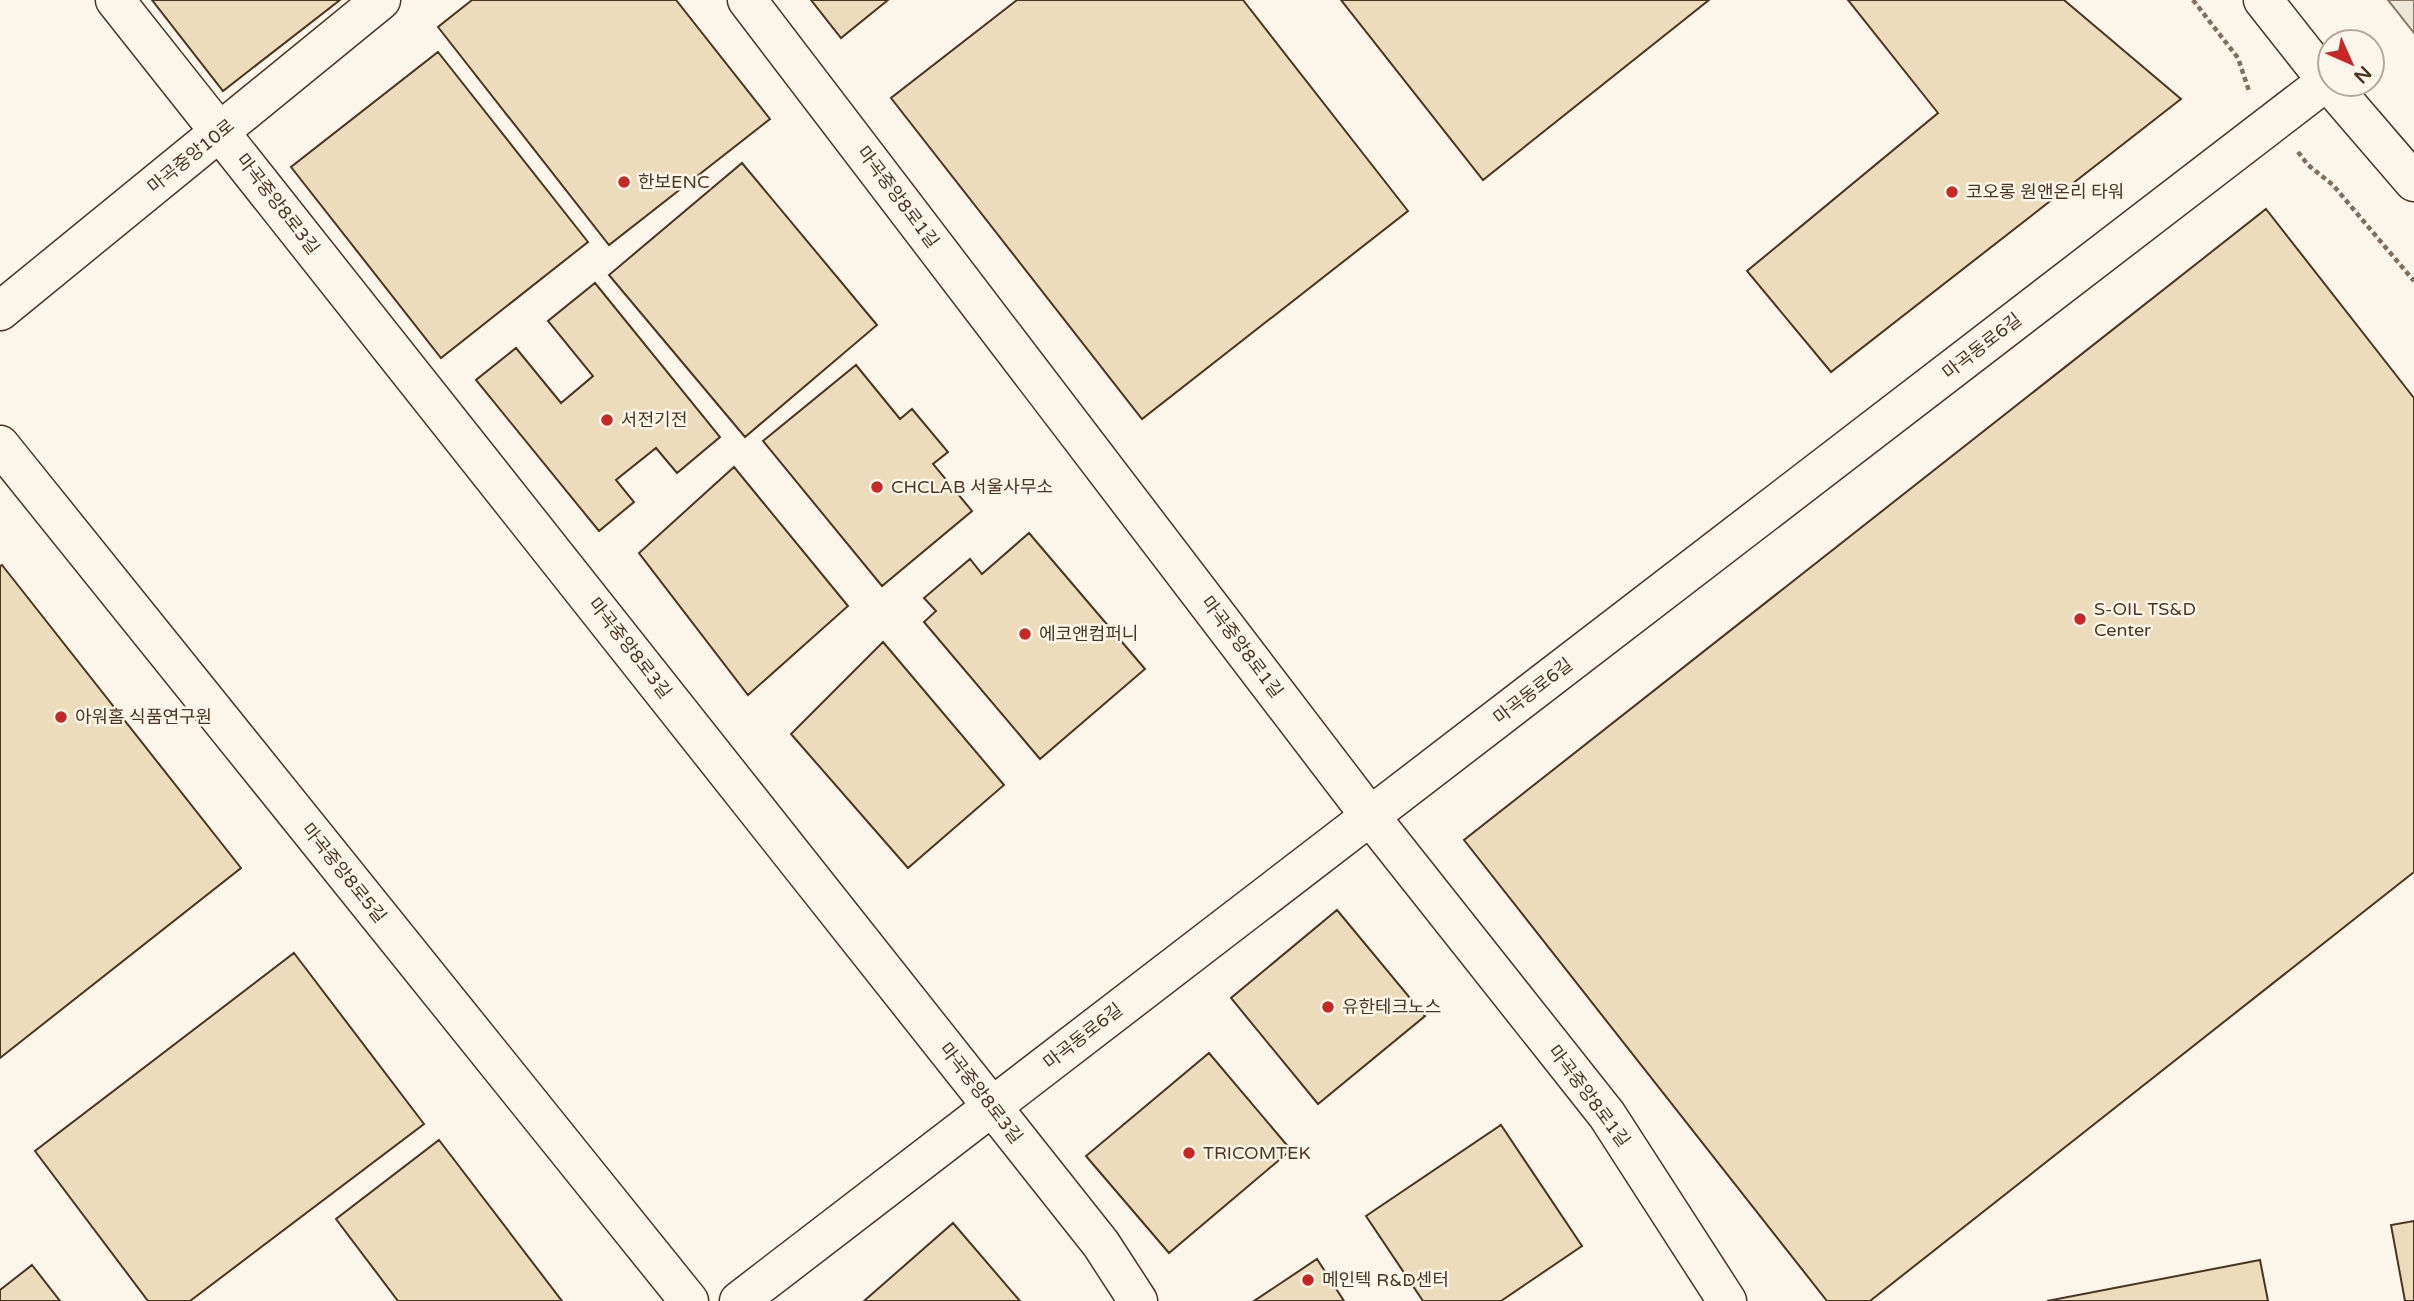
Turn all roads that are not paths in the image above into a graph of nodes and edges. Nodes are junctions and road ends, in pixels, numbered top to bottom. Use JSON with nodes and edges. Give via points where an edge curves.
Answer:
{"nodes":[{"id":1,"x":115,"y":0,"type":"edge"},
{"id":2,"x":381,"y":0,"type":"edge"},
{"id":3,"x":747,"y":0,"type":"edge"},
{"id":4,"x":2263,"y":0,"type":"edge"},
{"id":5,"x":2316,"y":67,"type":"edge"},
{"id":6,"x":2316,"y":89,"type":"edge"},
{"id":7,"x":2342,"y":98,"type":"edge"},
{"id":8,"x":221,"y":132,"type":"junction"},
{"id":9,"x":2414,"y":181,"type":"edge"},
{"id":10,"x":0,"y":311,"type":"edge"},
{"id":11,"x":0,"y":445,"type":"edge"},
{"id":12,"x":1370,"y":816,"type":"junction"},
{"id":13,"x":992,"y":1107,"type":"junction"},
{"id":14,"x":689,"y":1301,"type":"edge"},
{"id":15,"x":739,"y":1301,"type":"edge"},
{"id":16,"x":1138,"y":1301,"type":"edge"},
{"id":17,"x":1727,"y":1301,"type":"edge"}],
"edges":[{"from":1,"to":8,"type":"street","name":"마곡중앙8로3길"},
{"from":2,"to":8,"type":"street","name":"마곡중앙10로"},
{"from":3,"to":12,"type":"street","name":"마곡중앙8로1길"},
{"from":4,"to":5,"type":"street"},
{"from":6,"to":12,"type":"street","name":"마곡동로6길"},
{"from":7,"to":9,"type":"street"},
{"from":8,"to":10,"type":"street","name":"마곡중앙10로"},
{"from":8,"to":13,"type":"street","name":"마곡중앙8로3길"},
{"from":11,"to":14,"type":"street","name":"마곡중앙8로5길"},
{"from":12,"to":13,"type":"street","name":"마곡동로6길"},
{"from":12,"to":17,"type":"street","name":"마곡중앙8로1길","via":[[1607,1115]]},
{"from":13,"to":15,"type":"street","name":"마곡동로6길"},
{"from":13,"to":16,"type":"street","name":"마곡중앙8로3길","via":[[1101,1244]]}]}
